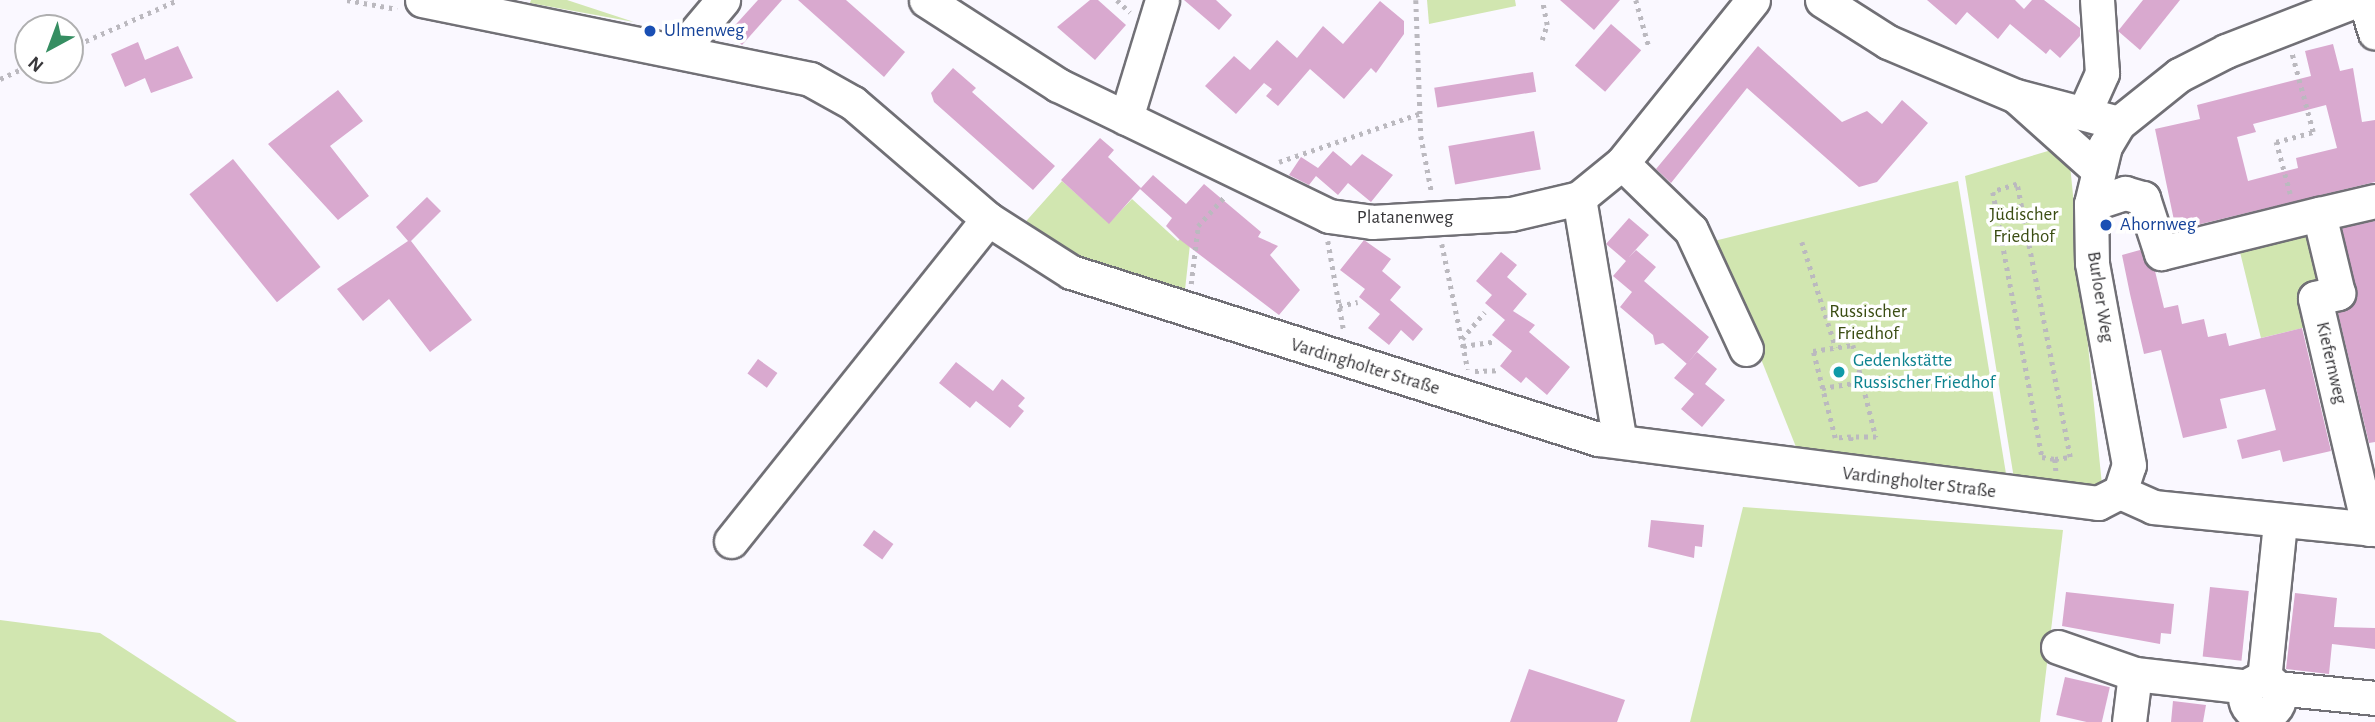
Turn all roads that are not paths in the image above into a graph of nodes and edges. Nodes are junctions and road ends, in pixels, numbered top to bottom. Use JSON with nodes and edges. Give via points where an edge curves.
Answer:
{"nodes":[{"id":1,"x":422,"y":0,"type":"edge"},
{"id":2,"x":723,"y":0,"type":"edge"},
{"id":3,"x":926,"y":0,"type":"edge"},
{"id":4,"x":1162,"y":0,"type":"edge"},
{"id":5,"x":1753,"y":0,"type":"edge"},
{"id":6,"x":1822,"y":0,"type":"edge"},
{"id":7,"x":2098,"y":0,"type":"edge"},
{"id":8,"x":2357,"y":0,"type":"edge"},
{"id":9,"x":2365,"y":0,"type":"edge"},
{"id":10,"x":2375,"y":33,"type":"edge"},
{"id":11,"x":680,"y":51,"type":"junction"},
{"id":12,"x":2016,"y":96,"type":"junction"},
{"id":13,"x":2085,"y":111,"type":"junction"},
{"id":14,"x":1126,"y":118,"type":"junction"},
{"id":15,"x":2119,"y":123,"type":"junction"},
{"id":16,"x":1622,"y":163,"type":"junction"},
{"id":17,"x":2096,"y":169,"type":"junction"},
{"id":18,"x":1579,"y":198,"type":"junction"},
{"id":19,"x":2375,"y":201,"type":"edge"},
{"id":20,"x":2091,"y":204,"type":"junction"},
{"id":21,"x":2308,"y":216,"type":"junction"},
{"id":22,"x":988,"y":219,"type":"junction"},
{"id":23,"x":1746,"y":349,"type":"dead end"},
{"id":24,"x":1618,"y":430,"type":"dead end"},
{"id":25,"x":2120,"y":492,"type":"junction"},
{"id":26,"x":2280,"y":523,"type":"junction"},
{"id":27,"x":2372,"y":529,"type":"edge"},
{"id":28,"x":731,"y":541,"type":"dead end"},
{"id":29,"x":2058,"y":647,"type":"dead end"},
{"id":30,"x":2135,"y":674,"type":"junction"},
{"id":31,"x":2262,"y":698,"type":"edge"},
{"id":32,"x":2375,"y":698,"type":"edge"},
{"id":33,"x":2129,"y":722,"type":"edge"}],
"edges":[{"from":1,"to":11,"type":"street","name":"Vardingholter Straße"},
{"from":2,"to":11,"type":"street"},
{"from":3,"to":14,"type":"street","name":"Platanenweg","via":[[1026,66]]},
{"from":4,"to":14,"type":"street"},
{"from":5,"to":16,"type":"street","name":"Platanenweg"},
{"from":6,"to":12,"type":"street","via":[[1888,42]]},
{"from":7,"to":13,"type":"street","via":[[2102,73]]},
{"from":8,"to":15,"type":"street","name":"Burloer Weg","via":[[2179,75]]},
{"from":9,"to":10,"type":"street"},
{"from":11,"to":22,"type":"street","name":"Vardingholter Straße","via":[[793,73],[826,87],[853,103]]},
{"from":12,"to":13,"type":"street"},
{"from":12,"to":17,"type":"street"},
{"from":13,"to":15,"type":"street"},
{"from":14,"to":18,"type":"street","name":"Platanenweg","via":[[1328,216],[1372,222],[1437,220],[1511,214]]},
{"from":15,"to":17,"type":"street","name":"Burloer Weg"},
{"from":16,"to":18,"type":"street","name":"Platanenweg"},
{"from":16,"to":23,"type":"street","via":[[1691,230]]},
{"from":17,"to":20,"type":"street","name":"Burloer Weg"},
{"from":18,"to":24,"type":"street"},
{"from":19,"to":21,"type":"street"},
{"from":20,"to":21,"type":"street","via":[[2124,192],[2143,198],[2161,253]]},
{"from":20,"to":25,"type":"street","name":"Burloer Weg","via":[[2092,263],[2129,465]]},
{"from":21,"to":27,"type":"street","name":"Kiefernweg","via":[[2338,293],[2315,298]]},
{"from":22,"to":25,"type":"street","name":"Vardingholter Straße","via":[[1071,272],[1598,439],[1857,476],[2098,503]]},
{"from":22,"to":28,"type":"street"},
{"from":25,"to":26,"type":"street","via":[[2153,507]]},
{"from":26,"to":27,"type":"street"},
{"from":26,"to":31,"type":"street"},
{"from":29,"to":30,"type":"street"},
{"from":30,"to":31,"type":"street"},
{"from":30,"to":33,"type":"street"},
{"from":31,"to":32,"type":"street"}]}
